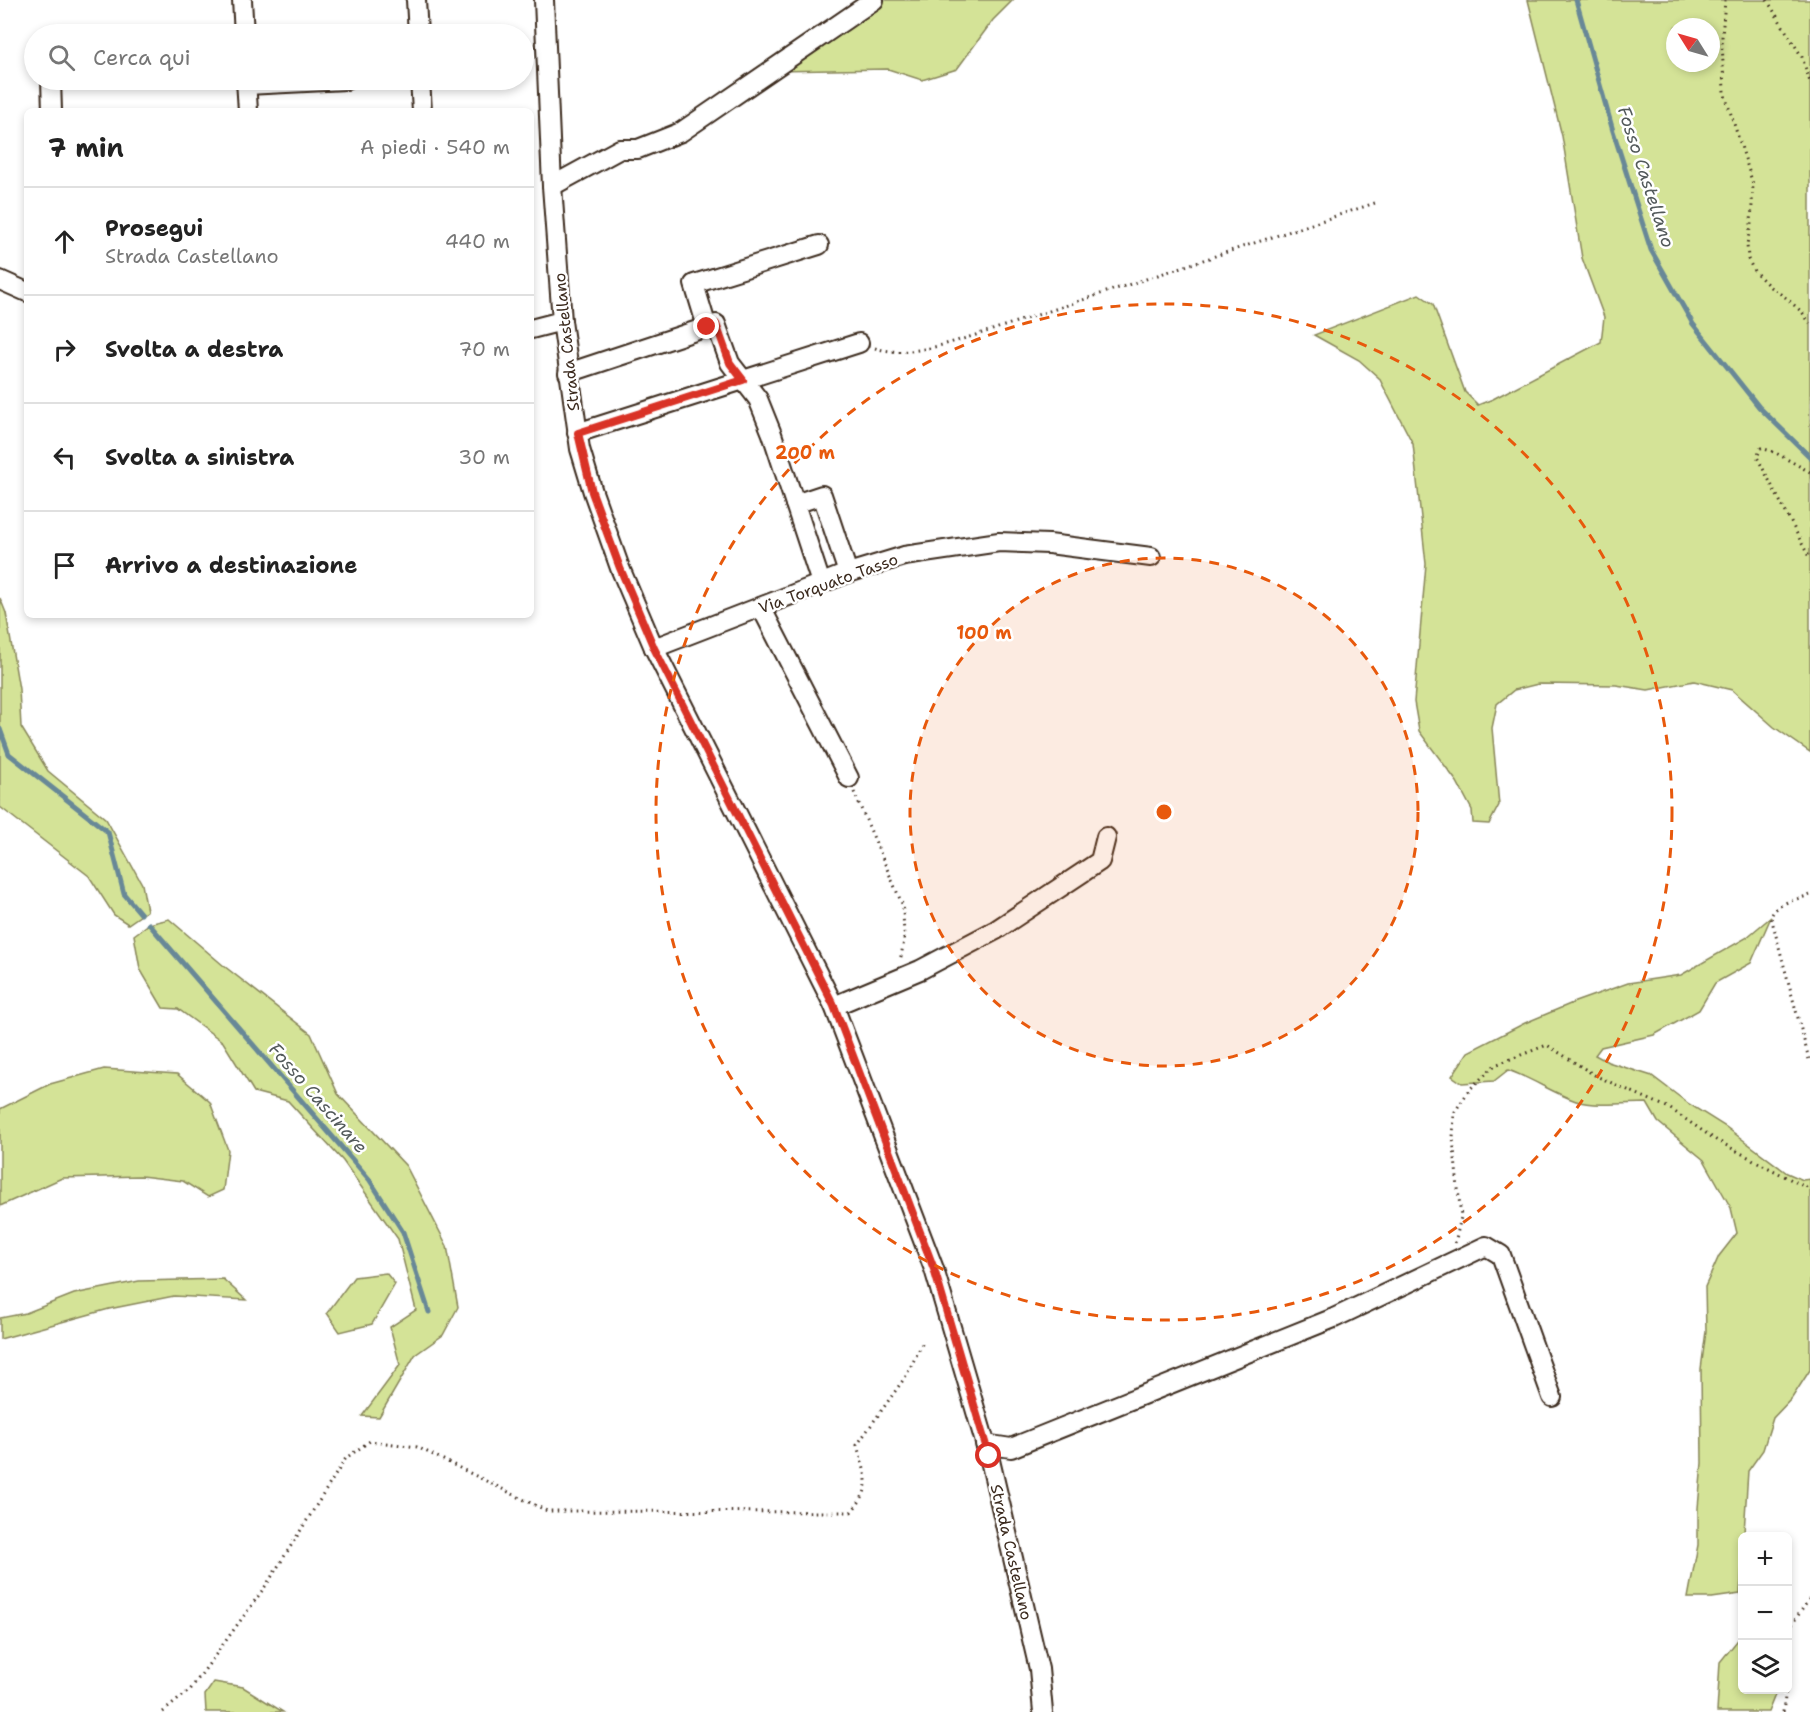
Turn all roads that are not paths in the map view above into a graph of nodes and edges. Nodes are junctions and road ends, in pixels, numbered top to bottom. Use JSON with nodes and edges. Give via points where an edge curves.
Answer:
{"nodes":[{"id":1,"x":242,"y":0,"type":"edge"},
{"id":2,"x":416,"y":0,"type":"edge"},
{"id":3,"x":543,"y":0,"type":"edge"},
{"id":4,"x":874,"y":0,"type":"edge"},
{"id":5,"x":243,"y":24,"type":"edge"},
{"id":6,"x":417,"y":24,"type":"edge"},
{"id":7,"x":51,"y":90,"type":"edge"},
{"id":8,"x":247,"y":90,"type":"edge"},
{"id":9,"x":421,"y":90,"type":"edge"},
{"id":10,"x":52,"y":108,"type":"edge"},
{"id":11,"x":248,"y":108,"type":"edge"},
{"id":12,"x":422,"y":108,"type":"edge"},
{"id":13,"x":552,"y":186,"type":"junction"},
{"id":14,"x":819,"y":245,"type":"dead end"},
{"id":15,"x":0,"y":280,"type":"edge"},
{"id":16,"x":24,"y":291,"type":"edge"},
{"id":17,"x":562,"y":321,"type":"junction"},
{"id":18,"x":707,"y":327,"type":"junction"},
{"id":19,"x":534,"y":328,"type":"edge"},
{"id":20,"x":859,"y":344,"type":"road end"},
{"id":21,"x":568,"y":373,"type":"junction"},
{"id":22,"x":743,"y":380,"type":"junction"},
{"id":23,"x":578,"y":433,"type":"junction"},
{"id":24,"x":795,"y":504,"type":"junction"},
{"id":25,"x":1151,"y":557,"type":"dead end"},
{"id":26,"x":848,"y":573,"type":"junction"},
{"id":27,"x":821,"y":583,"type":"junction"},
{"id":28,"x":761,"y":607,"type":"junction"},
{"id":29,"x":654,"y":648,"type":"junction"},
{"id":30,"x":849,"y":778,"type":"road end"},
{"id":31,"x":1106,"y":837,"type":"dead end"},
{"id":32,"x":834,"y":1006,"type":"junction"},
{"id":33,"x":1552,"y":1397,"type":"dead end"},
{"id":34,"x":985,"y":1444,"type":"junction"},
{"id":35,"x":1043,"y":1712,"type":"edge"}],
"edges":[{"from":1,"to":5,"type":"street"},
{"from":2,"to":6,"type":"street"},
{"from":3,"to":13,"type":"street","name":"Strada Castellano"},
{"from":4,"to":13,"type":"street","via":[[681,132],[638,149],[620,149]]},
{"from":7,"to":10,"type":"street"},
{"from":8,"to":11,"type":"street"},
{"from":9,"to":12,"type":"street"},
{"from":13,"to":17,"type":"street","name":"Strada Castellano"},
{"from":14,"to":18,"type":"street","via":[[694,284]]},
{"from":15,"to":16,"type":"street"},
{"from":17,"to":19,"type":"street"},
{"from":17,"to":21,"type":"street","name":"Strada Castellano"},
{"from":18,"to":21,"type":"street"},
{"from":18,"to":22,"type":"street","via":[[716,324],[730,363]]},
{"from":20,"to":22,"type":"street"},
{"from":21,"to":23,"type":"street","name":"Strada Castellano"},
{"from":22,"to":23,"type":"street"},
{"from":22,"to":24,"type":"street","via":[[758,399]]},
{"from":23,"to":29,"type":"street","name":"Strada Castellano","via":[[592,492]]},
{"from":24,"to":26,"type":"street","via":[[822,495]]},
{"from":24,"to":27,"type":"street"},
{"from":25,"to":26,"type":"street","name":"Via Torquato Tasso","via":[[1050,544],[999,542],[904,556]]},
{"from":26,"to":27,"type":"street","name":"Via Torquato Tasso"},
{"from":27,"to":28,"type":"street","name":"Via Torquato Tasso"},
{"from":28,"to":29,"type":"street","name":"Via Torquato Tasso"},
{"from":28,"to":30,"type":"street"},
{"from":29,"to":32,"type":"street","name":"Strada Castellano"},
{"from":31,"to":32,"type":"street","via":[[1100,861],[996,930],[920,970]]},
{"from":32,"to":34,"type":"street","name":"Strada Castellano","via":[[934,1269]]},
{"from":33,"to":34,"type":"street","via":[[1501,1255],[1486,1246],[1334,1318],[1011,1448]]},
{"from":34,"to":35,"type":"street","name":"Strada Castellano","via":[[1039,1669]]}]}
